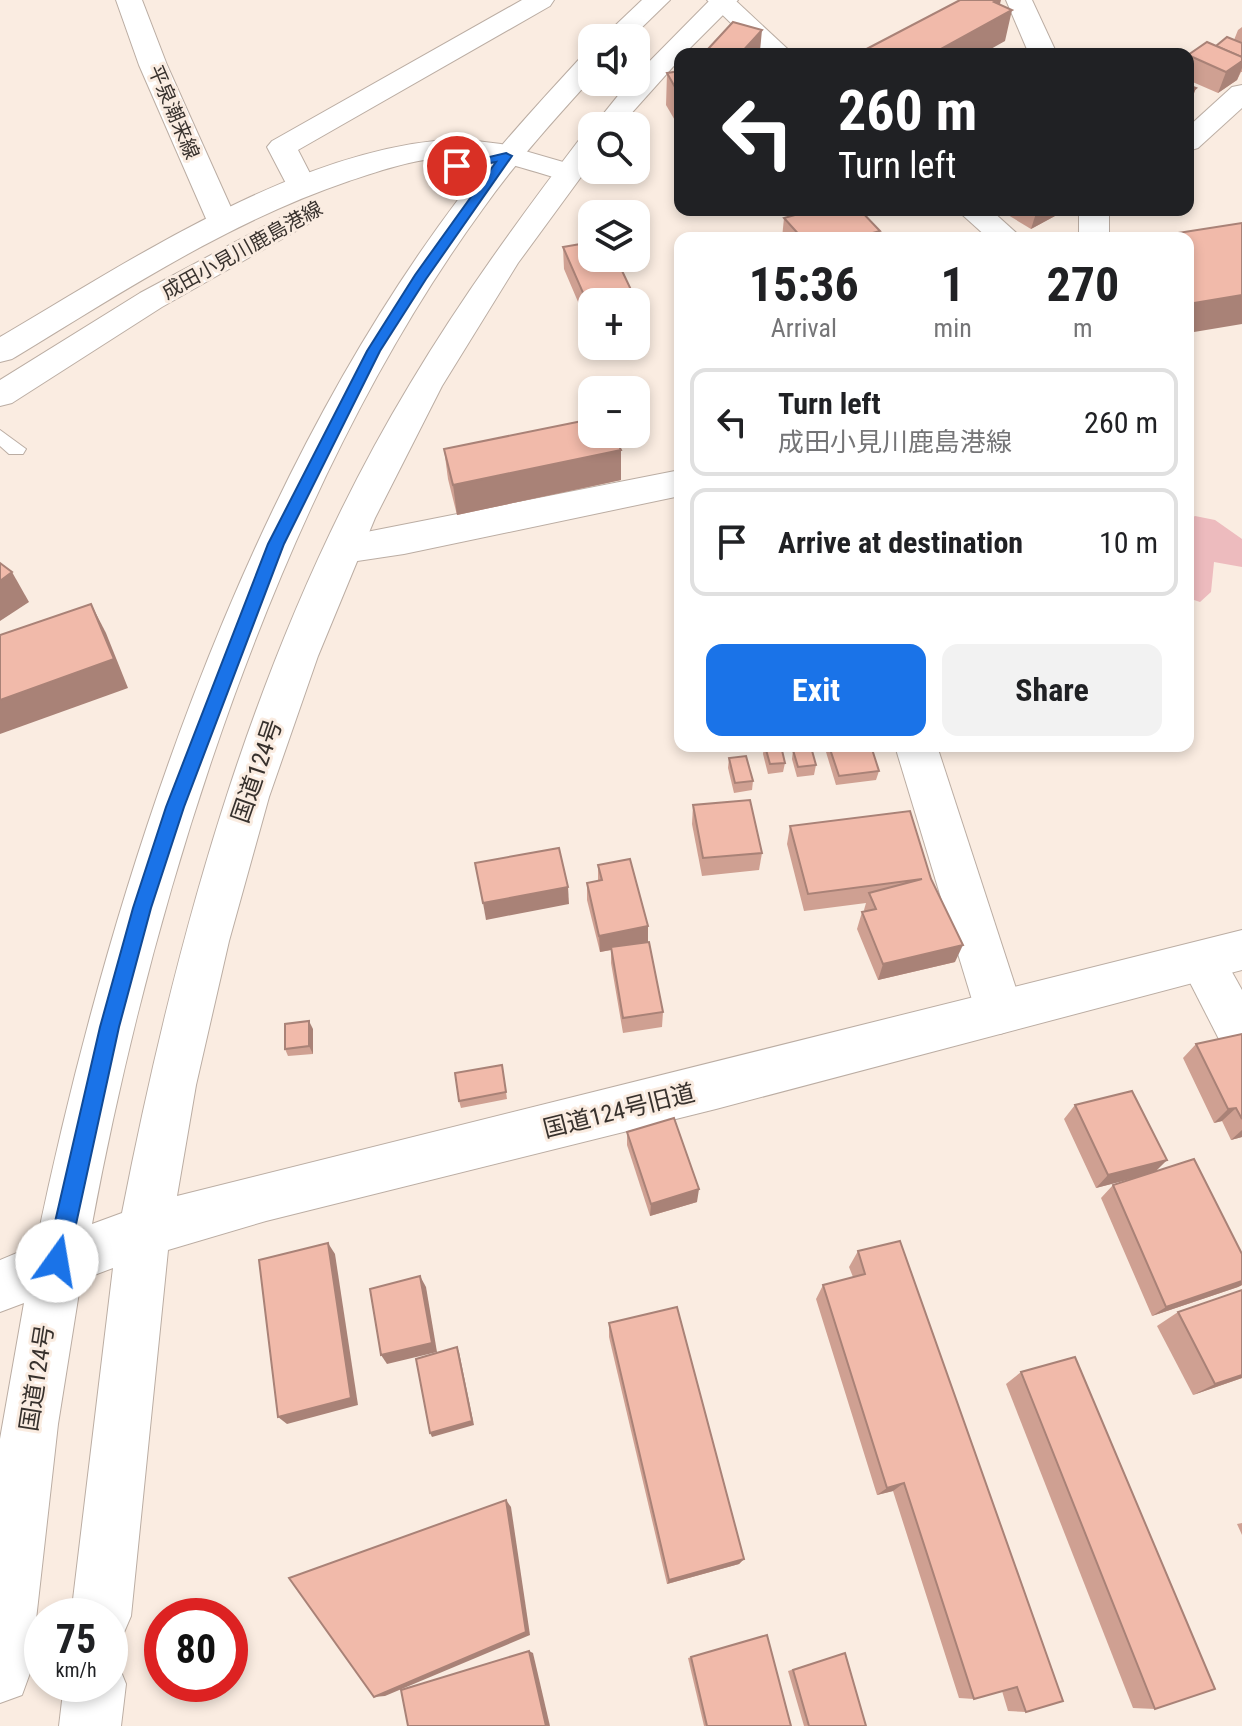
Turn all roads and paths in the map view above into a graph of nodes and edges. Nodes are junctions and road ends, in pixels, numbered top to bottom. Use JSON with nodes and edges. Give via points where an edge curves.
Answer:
{"nodes":[{"id":1,"x":129,"y":0,"type":"edge"},
{"id":2,"x":541,"y":0,"type":"edge"},
{"id":3,"x":657,"y":0,"type":"edge"},
{"id":4,"x":1019,"y":0,"type":"edge"},
{"id":5,"x":722,"y":1,"type":"edge"},
{"id":6,"x":630,"y":24,"type":"edge"},
{"id":7,"x":675,"y":48,"type":"edge"},
{"id":8,"x":773,"y":48,"type":"edge"},
{"id":9,"x":1040,"y":48,"type":"edge"},
{"id":10,"x":674,"y":49,"type":"edge"},
{"id":11,"x":578,"y":77,"type":"edge"},
{"id":12,"x":1242,"y":93,"type":"edge"},
{"id":13,"x":617,"y":112,"type":"edge"},
{"id":14,"x":1194,"y":137,"type":"edge"},
{"id":15,"x":506,"y":156,"type":"junction"},
{"id":16,"x":578,"y":159,"type":"edge"},
{"id":17,"x":567,"y":172,"type":"junction"},
{"id":18,"x":302,"y":187,"type":"junction"},
{"id":19,"x":980,"y":216,"type":"edge"},
{"id":20,"x":222,"y":221,"type":"junction"},
{"id":21,"x":1000,"y":232,"type":"edge"},
{"id":22,"x":0,"y":351,"type":"edge"},
{"id":23,"x":0,"y":395,"type":"edge"},
{"id":24,"x":0,"y":436,"type":"edge"},
{"id":25,"x":16,"y":449,"type":"dead end"},
{"id":26,"x":674,"y":484,"type":"edge"},
{"id":27,"x":344,"y":549,"type":"junction"},
{"id":28,"x":918,"y":752,"type":"edge"},
{"id":29,"x":1222,"y":956,"type":"edge"},
{"id":30,"x":1000,"y":1013,"type":"junction"},
{"id":31,"x":1242,"y":1036,"type":"edge"},
{"id":32,"x":145,"y":1233,"type":"junction"},
{"id":33,"x":57,"y":1261,"type":"junction"},
{"id":34,"x":0,"y":1286,"type":"edge"},
{"id":35,"x":103,"y":1598,"type":"edge"},
{"id":36,"x":0,"y":1673,"type":"edge"},
{"id":37,"x":93,"y":1702,"type":"edge"},
{"id":38,"x":90,"y":1726,"type":"edge"}],
"edges":[{"from":1,"to":20,"type":"main road","name":"平泉潮来線"},
{"from":2,"to":18,"type":"main road","via":[[282,147]]},
{"from":3,"to":6,"type":"main road"},
{"from":4,"to":9,"type":"main road"},
{"from":5,"to":7,"type":"main road"},
{"from":5,"to":8,"type":"main road"},
{"from":10,"to":13,"type":"main road"},
{"from":11,"to":15,"type":"main road","name":"国道124号"},
{"from":12,"to":14,"type":"main road"},
{"from":15,"to":17,"type":"main road","name":"成田小見川鹿島港線"},
{"from":15,"to":18,"type":"main road","name":"成田小見川鹿島港線","via":[[439,150]]},
{"from":15,"to":23,"type":"main road","name":"成田小見川鹿島港線","via":[[384,185],[292,219]]},
{"from":15,"to":33,"type":"main road","name":"国道124号","via":[[373,351],[276,544],[142,908],[109,1027]]},
{"from":16,"to":17,"type":"main road","name":"国道124号"},
{"from":17,"to":27,"type":"main road","name":"国道124号","via":[[440,362]]},
{"from":18,"to":20,"type":"main road","name":"成田小見川鹿島港線"},
{"from":19,"to":21,"type":"main road"},
{"from":20,"to":22,"type":"main road","name":"成田小見川鹿島港線"},
{"from":24,"to":25,"type":"lane"},
{"from":26,"to":27,"type":"main road"},
{"from":27,"to":32,"type":"main road","name":"国道124号","via":[[311,621],[241,819],[175,1069]]},
{"from":28,"to":30,"type":"main road"},
{"from":29,"to":30,"type":"main road","name":"国道124号旧道"},
{"from":29,"to":31,"type":"main road"},
{"from":30,"to":32,"type":"main road","name":"国道124号旧道"},
{"from":32,"to":33,"type":"main road","name":"国道124号旧道"},
{"from":32,"to":35,"type":"main road","name":"国道124号"},
{"from":33,"to":34,"type":"main road","name":"国道124号旧道"},
{"from":33,"to":36,"type":"main road","name":"国道124号","via":[[10,1563]]},
{"from":37,"to":38,"type":"main road"}]}
